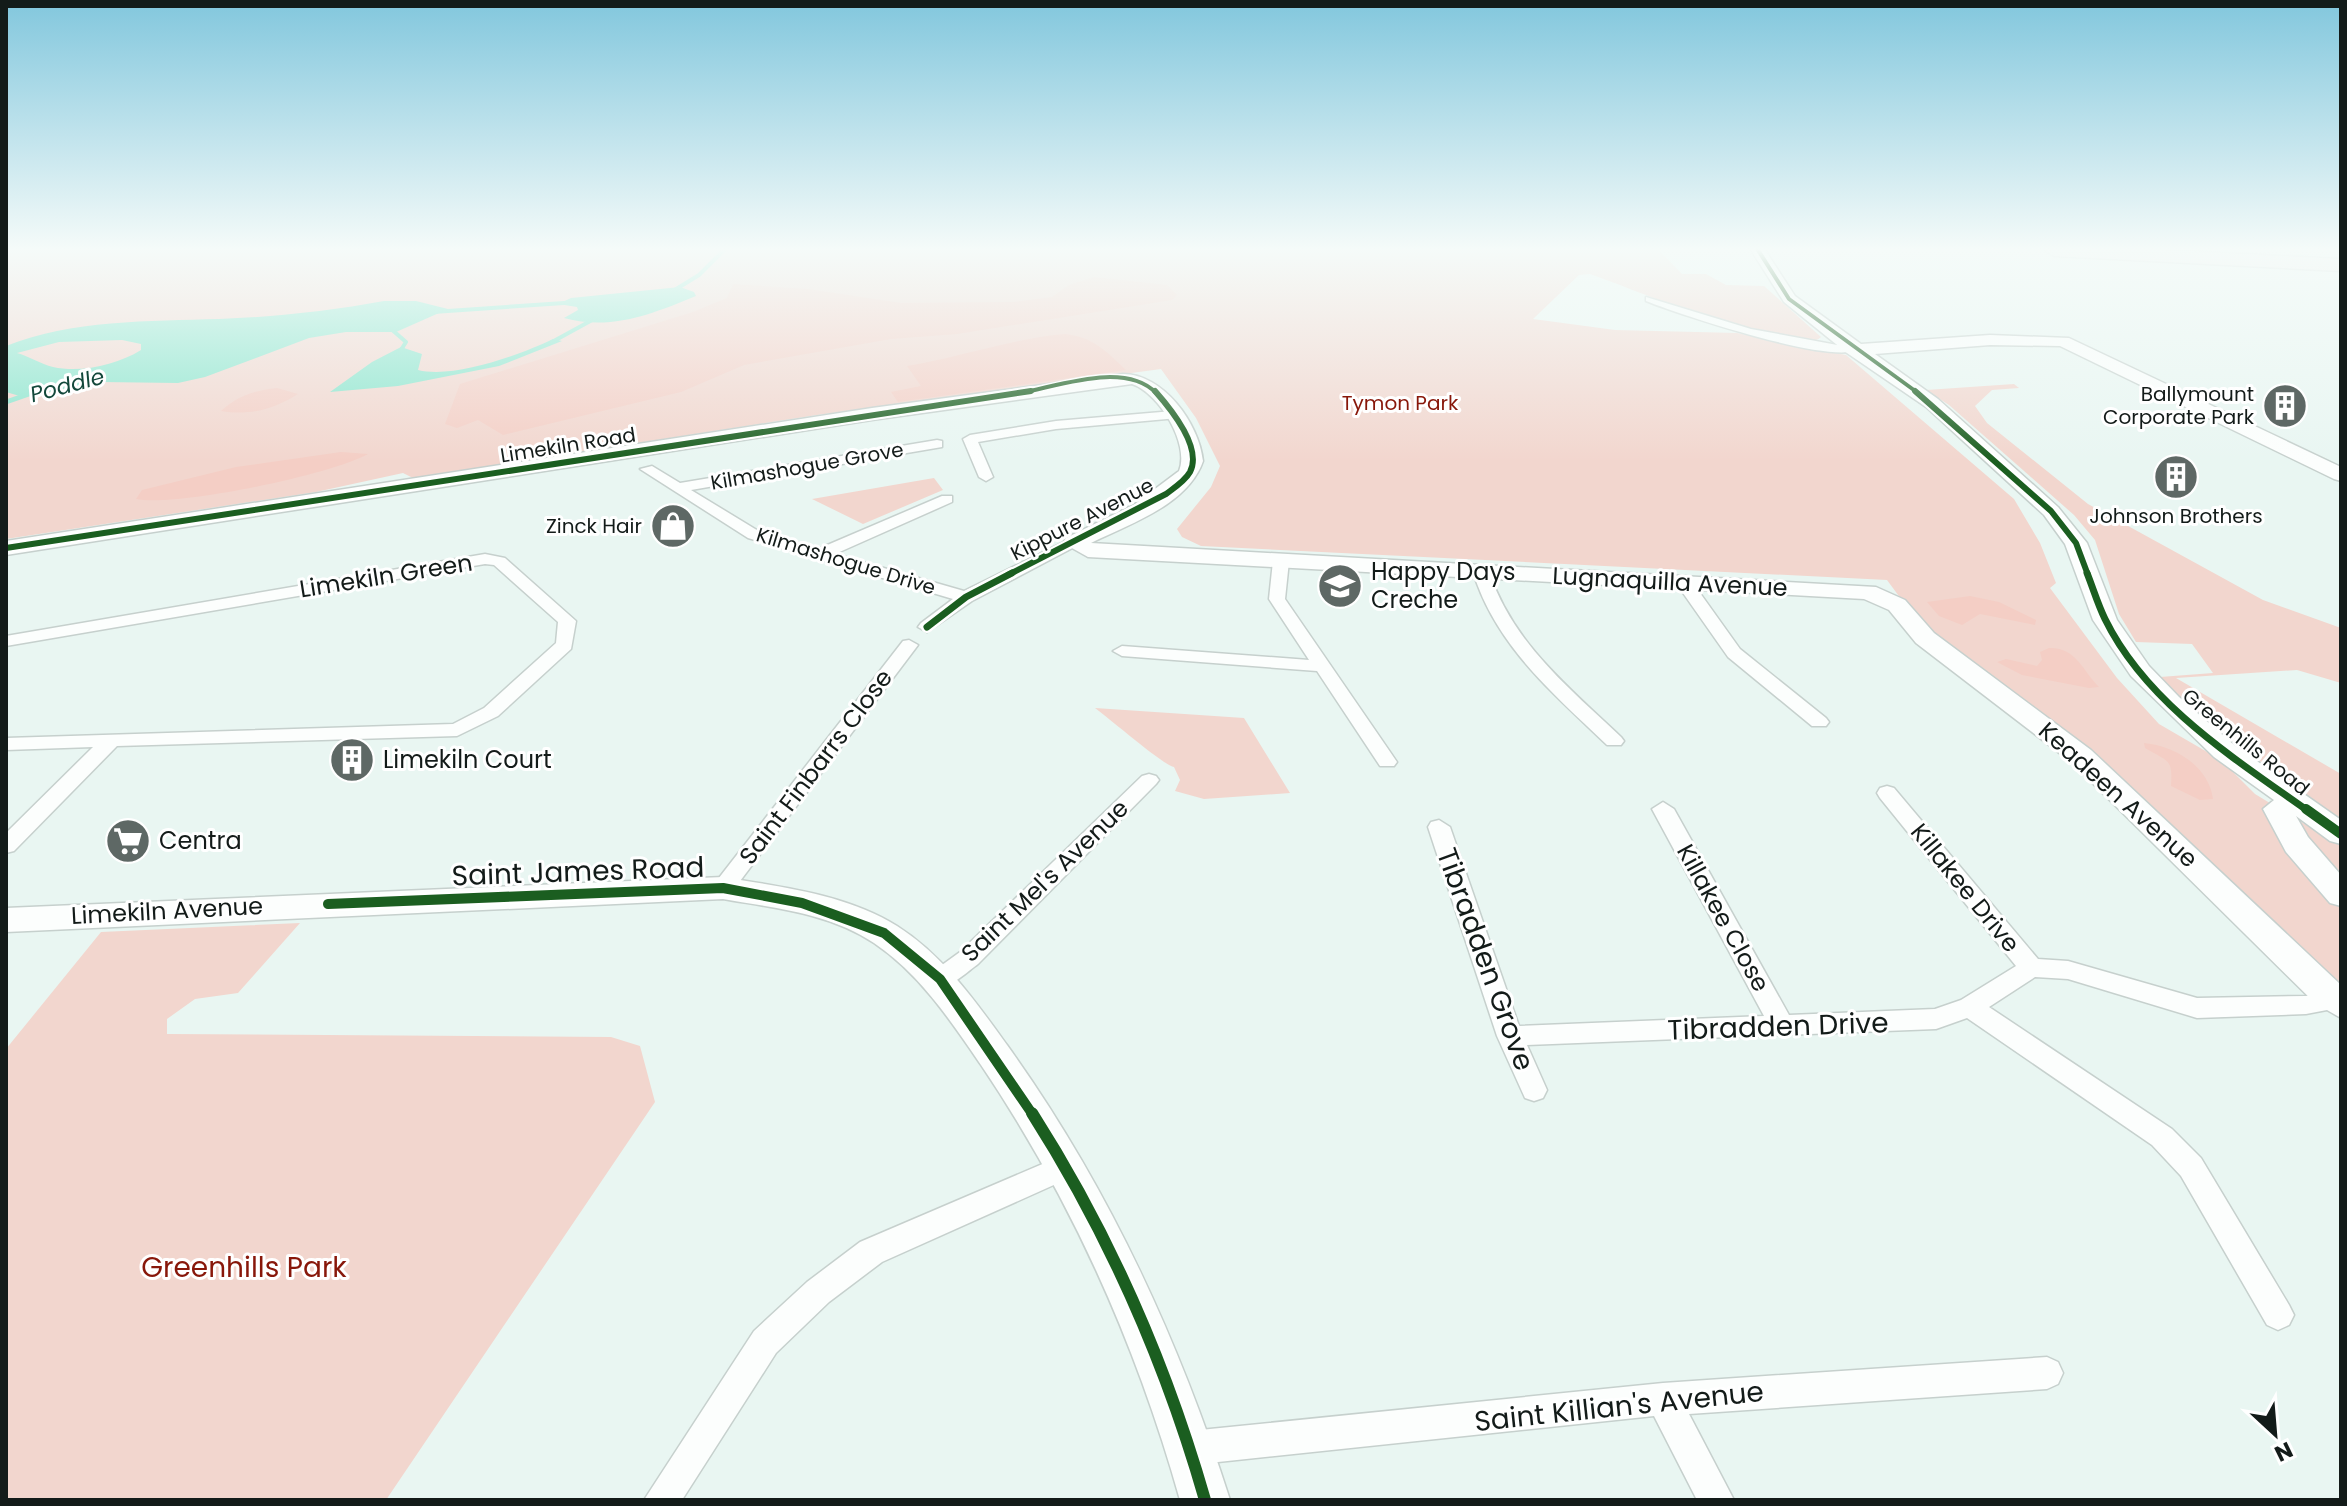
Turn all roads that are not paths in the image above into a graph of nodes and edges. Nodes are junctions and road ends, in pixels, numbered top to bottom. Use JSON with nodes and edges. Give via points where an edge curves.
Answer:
{"nodes":[{"id":1,"x":1705,"y":320,"type":"edge"},
{"id":2,"x":1816,"y":320,"type":"edge"},
{"id":3,"x":1853,"y":349,"type":"junction"},
{"id":4,"x":1136,"y":378,"type":"joint"},
{"id":5,"x":1173,"y":415,"type":"junction"},
{"id":6,"x":937,"y":444,"type":"dead end"},
{"id":7,"x":647,"y":469,"type":"dead end"},
{"id":8,"x":2341,"y":475,"type":"edge"},
{"id":9,"x":986,"y":477,"type":"dead end"},
{"id":10,"x":678,"y":488,"type":"junction"},
{"id":11,"x":947,"y":499,"type":"dead end"},
{"id":12,"x":1074,"y":543,"type":"junction"},
{"id":13,"x":6,"y":548,"type":"edge"},
{"id":14,"x":820,"y":554,"type":"junction"},
{"id":15,"x":1281,"y":561,"type":"junction"},
{"id":16,"x":1481,"y":572,"type":"junction"},
{"id":17,"x":1684,"y":583,"type":"junction"},
{"id":18,"x":1884,"y":596,"type":"joint"},
{"id":19,"x":966,"y":597,"type":"junction"},
{"id":20,"x":927,"y":627,"type":"dead end"},
{"id":21,"x":8,"y":643,"type":"edge"},
{"id":22,"x":909,"y":645,"type":"dead end"},
{"id":23,"x":1122,"y":651,"type":"dead end"},
{"id":24,"x":1321,"y":666,"type":"junction"},
{"id":25,"x":1819,"y":722,"type":"dead end"},
{"id":26,"x":1614,"y":741,"type":"dead end"},
{"id":27,"x":110,"y":742,"type":"junction"},
{"id":28,"x":6,"y":744,"type":"edge"},
{"id":29,"x":1387,"y":762,"type":"dead end"},
{"id":30,"x":1149,"y":780,"type":"dead end"},
{"id":31,"x":1887,"y":793,"type":"dead end"},
{"id":32,"x":2293,"y":803,"type":"junction"},
{"id":33,"x":1663,"y":809,"type":"dead end"},
{"id":34,"x":1439,"y":827,"type":"dead end"},
{"id":35,"x":2341,"y":834,"type":"edge"},
{"id":36,"x":6,"y":846,"type":"edge"},
{"id":37,"x":723,"y":888,"type":"junction"},
{"id":38,"x":2341,"y":895,"type":"edge"},
{"id":39,"x":328,"y":904,"type":"joint"},
{"id":40,"x":6,"y":920,"type":"edge"},
{"id":41,"x":2031,"y":968,"type":"junction"},
{"id":42,"x":940,"y":979,"type":"junction"},
{"id":43,"x":2338,"y":1002,"type":"edge"},
{"id":44,"x":1970,"y":1007,"type":"junction"},
{"id":45,"x":1783,"y":1027,"type":"junction"},
{"id":46,"x":1510,"y":1036,"type":"junction"},
{"id":47,"x":1534,"y":1090,"type":"dead end"},
{"id":48,"x":1066,"y":1166,"type":"junction"},
{"id":49,"x":2278,"y":1315,"type":"dead end"},
{"id":50,"x":2047,"y":1373,"type":"dead end"},
{"id":51,"x":1663,"y":1399,"type":"junction"},
{"id":52,"x":1190,"y":1448,"type":"junction"},
{"id":53,"x":662,"y":1500,"type":"edge"},
{"id":54,"x":1205,"y":1500,"type":"edge"},
{"id":55,"x":1716,"y":1500,"type":"edge"}],
"edges":[{"from":1,"to":3,"type":"street","via":[[1814,346]]},
{"from":2,"to":3,"type":"street","name":"Greenhills Road"},
{"from":3,"to":8,"type":"street","via":[[2063,341]]},
{"from":3,"to":32,"type":"street","name":"Greenhills Road","via":[[1942,411],[2051,511],[2076,543],[2105,620],[2140,671],[2224,751]]},
{"from":4,"to":5,"type":"street","name":"Kippure Avenue","via":[[1157,391]]},
{"from":4,"to":13,"type":"street","name":"Limekiln Road"},
{"from":5,"to":9,"type":"street","via":[[970,439]]},
{"from":5,"to":12,"type":"street","name":"Kippure Avenue","via":[[1193,458],[1184,480]]},
{"from":6,"to":10,"type":"street","name":"Kilmashogue Grove"},
{"from":7,"to":10,"type":"street","name":"Kilmashogue Drive"},
{"from":10,"to":14,"type":"street","name":"Kilmashogue Drive","via":[[754,535]]},
{"from":11,"to":14,"type":"street"},
{"from":12,"to":15,"type":"street","name":"Lugnaquilla Avenue","via":[[1088,550]]},
{"from":12,"to":19,"type":"street","name":"Kippure Avenue"},
{"from":14,"to":19,"type":"street","name":"Kilmashogue Drive"},
{"from":15,"to":16,"type":"street","name":"Lugnaquilla Avenue"},
{"from":15,"to":24,"type":"street","via":[[1277,599]]},
{"from":16,"to":17,"type":"street","name":"Lugnaquilla Avenue"},
{"from":16,"to":26,"type":"street","via":[[1498,618],[1519,647]]},
{"from":17,"to":18,"type":"street","name":"Lugnaquilla Avenue"},
{"from":17,"to":25,"type":"street","via":[[1734,653]]},
{"from":18,"to":43,"type":"street","name":"Keadeen Avenue","via":[[1925,638],[2081,756]]},
{"from":19,"to":20,"type":"street","name":"Kippure Avenue"},
{"from":21,"to":27,"type":"street","name":"Limekiln Green","via":[[485,559],[499,561],[567,621],[565,645],[491,712],[457,730]]},
{"from":22,"to":37,"type":"street","name":"Saint Finbarrs Close"},
{"from":23,"to":24,"type":"street"},
{"from":24,"to":29,"type":"street"},
{"from":27,"to":28,"type":"street","name":"Limekiln Green"},
{"from":27,"to":36,"type":"street"},
{"from":30,"to":42,"type":"street","name":"Saint Mel's Avenue","via":[[969,958]]},
{"from":31,"to":41,"type":"street","name":"Killakee Drive"},
{"from":32,"to":35,"type":"street","name":"Greenhills Road"},
{"from":32,"to":38,"type":"street","via":[[2278,809],[2285,828]]},
{"from":33,"to":45,"type":"street","name":"Killakee Close"},
{"from":34,"to":46,"type":"street","name":"Tibradden Grove"},
{"from":37,"to":39,"type":"street","name":"Saint James Road"},
{"from":37,"to":42,"type":"street","name":"Saint James Road","via":[[847,917],[884,933]]},
{"from":39,"to":40,"type":"street","name":"Limekiln Avenue"},
{"from":41,"to":43,"type":"street","name":"Killakee Drive","via":[[2068,970],[2197,1008]]},
{"from":41,"to":44,"type":"street","name":"Tibradden Drive"},
{"from":42,"to":48,"type":"street","name":"Saint James Road"},
{"from":44,"to":45,"type":"street","name":"Tibradden Drive","via":[[1936,1019]]},
{"from":44,"to":49,"type":"street","via":[[2162,1137],[2191,1167]]},
{"from":45,"to":46,"type":"street","name":"Tibradden Drive"},
{"from":46,"to":47,"type":"street","name":"Tibradden Grove"},
{"from":48,"to":52,"type":"street","name":"Saint James Road","via":[[1122,1277]]},
{"from":48,"to":53,"type":"street","via":[[871,1252],[818,1292],[765,1342]]},
{"from":50,"to":51,"type":"street","name":"Saint Killian's Avenue"},
{"from":51,"to":52,"type":"street","name":"Saint Killian's Avenue"},
{"from":51,"to":55,"type":"street"},
{"from":52,"to":54,"type":"street","name":"Saint James Road"}]}
